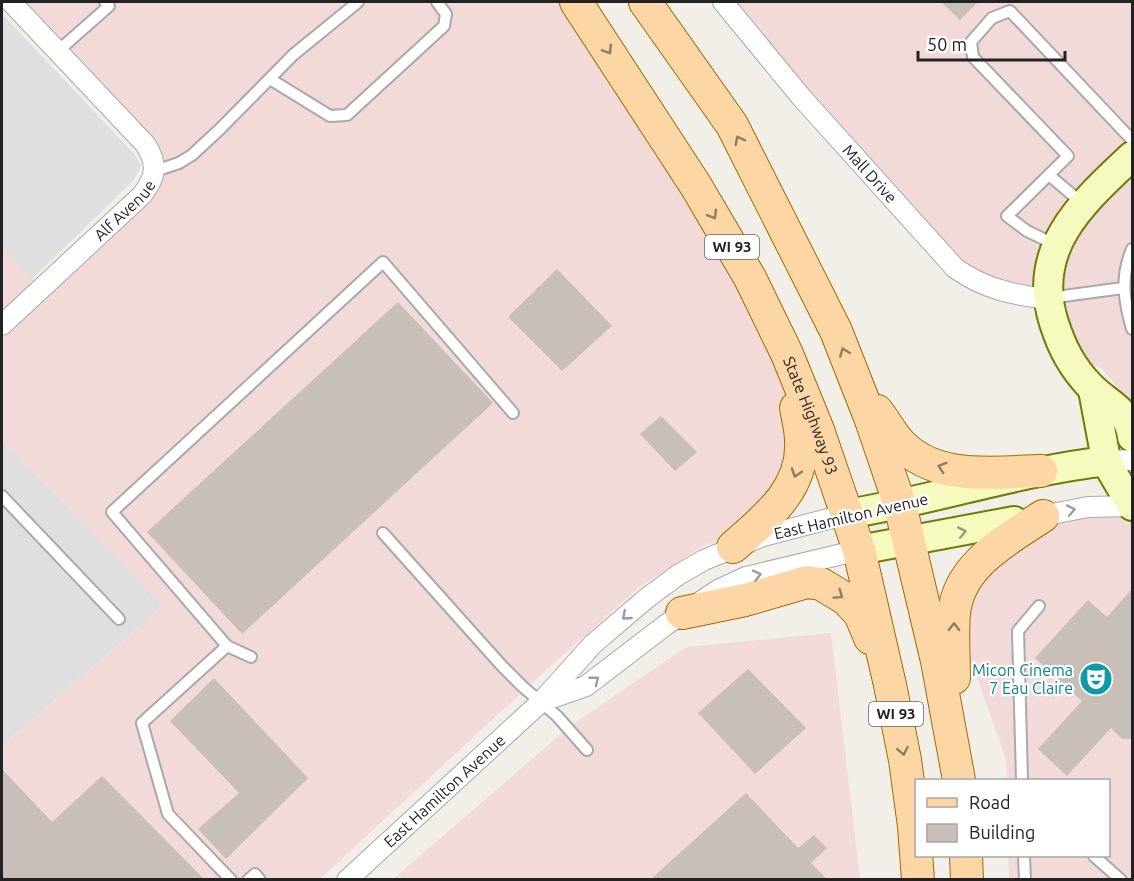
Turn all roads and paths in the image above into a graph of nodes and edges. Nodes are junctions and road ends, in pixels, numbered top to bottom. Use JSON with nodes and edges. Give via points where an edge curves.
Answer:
{"nodes":[{"id":1,"x":11,"y":2,"type":"edge"},
{"id":2,"x":105,"y":2,"type":"edge"},
{"id":3,"x":358,"y":2,"type":"edge"},
{"id":4,"x":437,"y":2,"type":"edge"},
{"id":5,"x":576,"y":2,"type":"edge"},
{"id":6,"x":645,"y":2,"type":"edge"},
{"id":7,"x":723,"y":2,"type":"edge"},
{"id":8,"x":58,"y":51,"type":"junction"},
{"id":9,"x":270,"y":79,"type":"junction"},
{"id":10,"x":1132,"y":140,"type":"edge"},
{"id":11,"x":1132,"y":156,"type":"edge"},
{"id":12,"x":154,"y":171,"type":"junction"},
{"id":13,"x":1048,"y":175,"type":"junction"},
{"id":14,"x":1083,"y":204,"type":"junction"},
{"id":15,"x":1056,"y":246,"type":"junction"},
{"id":16,"x":1132,"y":249,"type":"edge"},
{"id":17,"x":1123,"y":288,"type":"junction"},
{"id":18,"x":1048,"y":298,"type":"junction"},
{"id":19,"x":2,"y":325,"type":"edge"},
{"id":20,"x":1132,"y":329,"type":"edge"},
{"id":21,"x":787,"y":354,"type":"junction"},
{"id":22,"x":856,"y":383,"type":"junction"},
{"id":23,"x":1093,"y":390,"type":"junction"},
{"id":24,"x":513,"y":413,"type":"dead end"},
{"id":25,"x":1132,"y":437,"type":"edge"},
{"id":26,"x":1120,"y":461,"type":"edge"},
{"id":27,"x":1041,"y":471,"type":"junction"},
{"id":28,"x":1132,"y":474,"type":"edge"},
{"id":29,"x":2,"y":496,"type":"edge"},
{"id":30,"x":900,"y":506,"type":"junction"},
{"id":31,"x":1132,"y":506,"type":"edge"},
{"id":32,"x":847,"y":514,"type":"junction"},
{"id":33,"x":1029,"y":519,"type":"junction"},
{"id":34,"x":383,"y":533,"type":"dead end"},
{"id":35,"x":909,"y":542,"type":"junction"},
{"id":36,"x":733,"y":547,"type":"junction"},
{"id":37,"x":859,"y":550,"type":"junction"},
{"id":38,"x":1039,"y":606,"type":"dead end"},
{"id":39,"x":682,"y":613,"type":"junction"},
{"id":40,"x":119,"y":619,"type":"dead end"},
{"id":41,"x":227,"y":646,"type":"junction"},
{"id":42,"x":251,"y":657,"type":"dead end"},
{"id":43,"x":890,"y":686,"type":"junction"},
{"id":44,"x":541,"y":702,"type":"junction"},
{"id":45,"x":954,"y":748,"type":"junction"},
{"id":46,"x":587,"y":750,"type":"dead end"},
{"id":47,"x":959,"y":779,"type":"edge"},
{"id":48,"x":1022,"y":779,"type":"edge"},
{"id":49,"x":915,"y":839,"type":"edge"},
{"id":50,"x":916,"y":857,"type":"edge"},
{"id":51,"x":966,"y":857,"type":"edge"},
{"id":52,"x":1024,"y":857,"type":"edge"},
{"id":53,"x":1096,"y":857,"type":"edge"},
{"id":54,"x":231,"y":879,"type":"edge"},
{"id":55,"x":248,"y":879,"type":"edge"},
{"id":56,"x":260,"y":879,"type":"edge"},
{"id":57,"x":346,"y":879,"type":"edge"},
{"id":58,"x":918,"y":879,"type":"edge"},
{"id":59,"x":967,"y":879,"type":"edge"},
{"id":60,"x":1025,"y":879,"type":"edge"},
{"id":61,"x":1121,"y":879,"type":"edge"}],
"edges":[{"from":1,"to":8,"type":"street","name":"Alf Avenue"},
{"from":2,"to":8,"type":"lane","via":[[109,6]]},
{"from":3,"to":9,"type":"lane"},
{"from":4,"to":9,"type":"lane","via":[[446,14],[444,26],[347,114],[330,116]]},
{"from":5,"to":21,"type":"main road","name":"State Highway 93","number":"WI 93","one_way":true,"via":[[696,186],[750,278]]},
{"from":22,"to":6,"type":"main road","number":"WI 93","one_way":true,"via":[[836,331],[732,125]]},
{"from":7,"to":18,"type":"street","name":"Mall Drive","via":[[802,98],[955,268],[993,289]]},
{"from":8,"to":12,"type":"street","name":"Alf Avenue","via":[[146,145],[153,157]]},
{"from":9,"to":12,"type":"lane","via":[[192,155]]},
{"from":10,"to":13,"type":"lane","via":[[1010,12],[992,18],[971,42],[973,57],[1068,156]]},
{"from":11,"to":14,"type":"street"},
{"from":12,"to":19,"type":"street","name":"Alf Avenue","via":[[151,184],[142,195]]},
{"from":13,"to":14,"type":"lane"},
{"from":13,"to":15,"type":"lane","via":[[1007,216]]},
{"from":14,"to":15,"type":"street"},
{"from":15,"to":18,"type":"street"},
{"from":16,"to":17,"type":"lane"},
{"from":17,"to":18,"type":"lane"},
{"from":17,"to":20,"type":"lane"},
{"from":18,"to":23,"type":"street","via":[[1067,356]]},
{"from":21,"to":32,"type":"main road","name":"State Highway 93","number":"WI 93"},
{"from":21,"to":36,"type":"main road","one_way":true,"via":[[801,440],[798,469],[786,496]]},
{"from":27,"to":22,"type":"main road","one_way":true,"via":[[966,473],[938,467],[900,442]]},
{"from":22,"to":30,"type":"main road","number":"WI 93"},
{"from":23,"to":25,"type":"street","via":[[1124,414]]},
{"from":23,"to":26,"type":"street"},
{"from":24,"to":41,"type":"lane","via":[[383,262],[112,512]]},
{"from":26,"to":27,"type":"street","name":"East Hamilton Avenue"},
{"from":26,"to":31,"type":"street"},
{"from":27,"to":30,"type":"street","name":"East Hamilton Avenue"},
{"from":28,"to":31,"type":"street"},
{"from":29,"to":40,"type":"lane"},
{"from":30,"to":32,"type":"street","name":"East Hamilton Avenue"},
{"from":30,"to":35,"type":"main road","number":"WI 93"},
{"from":33,"to":31,"type":"street","name":"East Hamilton Avenue","one_way":true,"via":[[1088,507]]},
{"from":32,"to":36,"type":"street","name":"East Hamilton Avenue"},
{"from":32,"to":37,"type":"main road","name":"State Highway 93","number":"WI 93"},
{"from":35,"to":33,"type":"street","name":"East Hamilton Avenue","one_way":true},
{"from":45,"to":33,"type":"main road","one_way":true,"via":[[954,613],[959,592],[966,576],[986,555]]},
{"from":34,"to":44,"type":"lane","via":[[502,666]]},
{"from":35,"to":37,"type":"street","name":"East Hamilton Avenue"},
{"from":35,"to":45,"type":"main road","number":"WI 93"},
{"from":36,"to":44,"type":"street","name":"East Hamilton Avenue","one_way":true,"via":[[678,575],[647,598],[593,644]]},
{"from":39,"to":37,"type":"street","name":"East Hamilton Avenue","one_way":true,"via":[[746,577]]},
{"from":37,"to":43,"type":"main road","name":"State Highway 93","number":"WI 93"},
{"from":38,"to":48,"type":"lane","via":[[1018,631]]},
{"from":39,"to":43,"type":"main road","one_way":true,"via":[[807,582],[821,584],[846,599],[860,614]]},
{"from":44,"to":39,"type":"street","name":"East Hamilton Avenue","one_way":true,"via":[[586,686]]},
{"from":41,"to":42,"type":"lane"},
{"from":41,"to":54,"type":"lane","via":[[141,723],[168,814]]},
{"from":43,"to":49,"type":"main road","name":"State Highway 93","number":"WI 93","one_way":true},
{"from":44,"to":46,"type":"lane"},
{"from":44,"to":57,"type":"street","name":"East Hamilton Avenue"},
{"from":45,"to":47,"type":"main road","number":"WI 93"},
{"from":50,"to":58,"type":"main road","name":"State Highway 93","number":"WI 93","one_way":true},
{"from":51,"to":59,"type":"main road"},
{"from":52,"to":60,"type":"lane"},
{"from":53,"to":61,"type":"lane"},
{"from":55,"to":56,"type":"lane","via":[[255,874]]}]}
